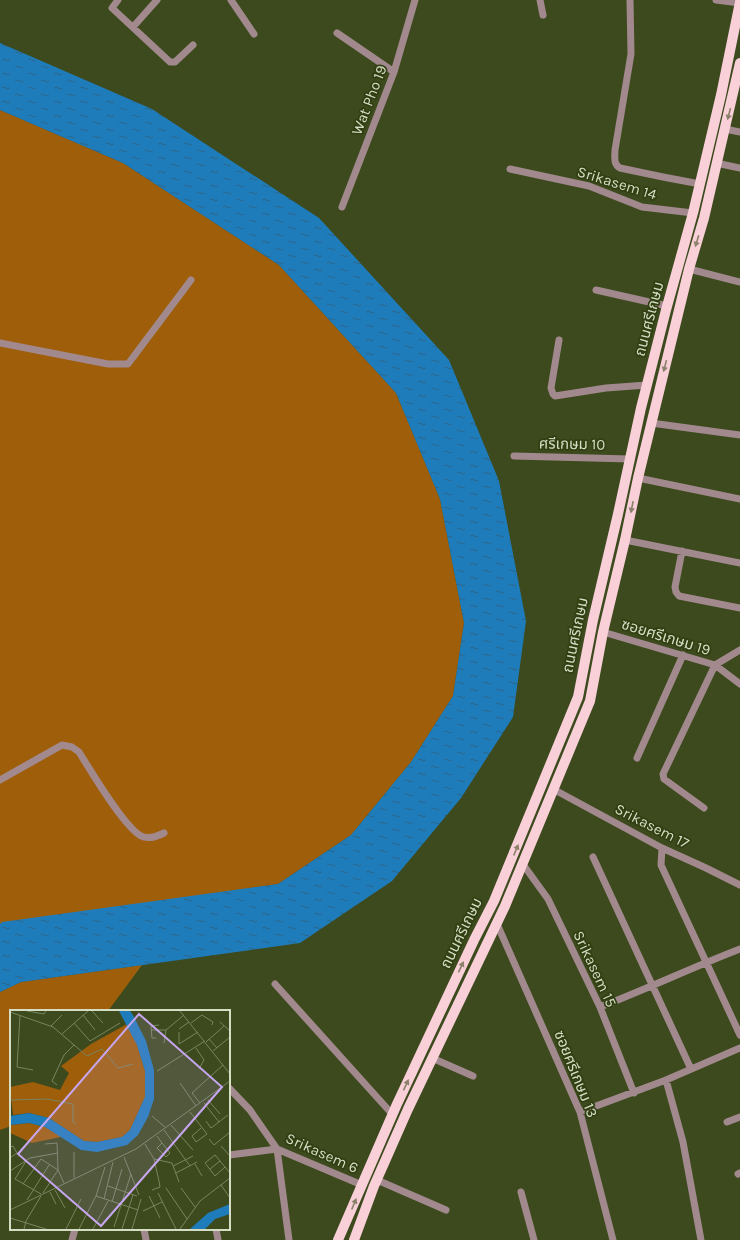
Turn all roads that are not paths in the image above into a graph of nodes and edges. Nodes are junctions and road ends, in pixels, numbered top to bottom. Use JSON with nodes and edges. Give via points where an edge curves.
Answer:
{"nodes":[{"id":1,"x":118,"y":0,"type":"edge"},
{"id":2,"x":157,"y":0,"type":"edge"},
{"id":3,"x":231,"y":0,"type":"edge"},
{"id":4,"x":415,"y":0,"type":"edge"},
{"id":5,"x":540,"y":0,"type":"edge"},
{"id":6,"x":630,"y":0,"type":"edge"},
{"id":7,"x":716,"y":0,"type":"edge"},
{"id":8,"x":740,"y":3,"type":"edge"},
{"id":9,"x":542,"y":15,"type":"dead end"},
{"id":10,"x":133,"y":27,"type":"junction"},
{"id":11,"x":337,"y":33,"type":"dead end"},
{"id":12,"x":254,"y":34,"type":"dead end"},
{"id":13,"x":193,"y":45,"type":"dead end"},
{"id":14,"x":740,"y":63,"type":"edge"},
{"id":15,"x":394,"y":72,"type":"junction"},
{"id":16,"x":725,"y":129,"type":"junction"},
{"id":17,"x":740,"y":132,"type":"edge"},
{"id":18,"x":716,"y":163,"type":"junction"},
{"id":19,"x":740,"y":168,"type":"edge"},
{"id":20,"x":510,"y":169,"type":"dead end"},
{"id":21,"x":700,"y":184,"type":"junction"},
{"id":22,"x":342,"y":207,"type":"dead end"},
{"id":23,"x":693,"y":213,"type":"junction"},
{"id":24,"x":689,"y":269,"type":"junction"},
{"id":25,"x":191,"y":280,"type":"dead end"},
{"id":26,"x":740,"y":282,"type":"edge"},
{"id":27,"x":596,"y":290,"type":"dead end"},
{"id":28,"x":667,"y":306,"type":"junction"},
{"id":29,"x":559,"y":340,"type":"dead end"},
{"id":30,"x":0,"y":343,"type":"edge"},
{"id":31,"x":647,"y":385,"type":"junction"},
{"id":32,"x":651,"y":423,"type":"junction"},
{"id":33,"x":740,"y":435,"type":"edge"},
{"id":34,"x":514,"y":456,"type":"dead end"},
{"id":35,"x":630,"y":459,"type":"junction"},
{"id":36,"x":638,"y":478,"type":"junction"},
{"id":37,"x":740,"y":499,"type":"edge"},
{"id":38,"x":625,"y":540,"type":"junction"},
{"id":39,"x":682,"y":551,"type":"junction"},
{"id":40,"x":740,"y":563,"type":"edge"},
{"id":41,"x":740,"y":608,"type":"edge"},
{"id":42,"x":603,"y":632,"type":"junction"},
{"id":43,"x":740,"y":650,"type":"edge"},
{"id":44,"x":683,"y":655,"type":"junction"},
{"id":45,"x":714,"y":665,"type":"junction"},
{"id":46,"x":582,"y":675,"type":"junction"},
{"id":47,"x":594,"y":676,"type":"junction"},
{"id":48,"x":740,"y":684,"type":"edge"},
{"id":49,"x":580,"y":686,"type":"junction"},
{"id":50,"x":592,"y":687,"type":"junction"},
{"id":51,"x":637,"y":758,"type":"dead end"},
{"id":52,"x":0,"y":780,"type":"edge"},
{"id":53,"x":553,"y":789,"type":"junction"},
{"id":54,"x":704,"y":808,"type":"dead end"},
{"id":55,"x":164,"y":833,"type":"dead end"},
{"id":56,"x":662,"y":848,"type":"junction"},
{"id":57,"x":593,"y":857,"type":"dead end"},
{"id":58,"x":522,"y":863,"type":"junction"},
{"id":59,"x":740,"y":885,"type":"edge"},
{"id":60,"x":496,"y":924,"type":"junction"},
{"id":61,"x":740,"y":949,"type":"edge"},
{"id":62,"x":706,"y":962,"type":"junction"},
{"id":63,"x":275,"y":984,"type":"dead end"},
{"id":64,"x":652,"y":986,"type":"junction"},
{"id":65,"x":600,"y":1007,"type":"junction"},
{"id":66,"x":740,"y":1035,"type":"edge"},
{"id":67,"x":740,"y":1048,"type":"edge"},
{"id":68,"x":432,"y":1058,"type":"junction"},
{"id":69,"x":691,"y":1070,"type":"junction"},
{"id":70,"x":473,"y":1076,"type":"dead end"},
{"id":71,"x":666,"y":1080,"type":"junction"},
{"id":72,"x":230,"y":1089,"type":"edge"},
{"id":73,"x":634,"y":1093,"type":"junction"},
{"id":74,"x":580,"y":1112,"type":"junction"},
{"id":75,"x":393,"y":1114,"type":"junction"},
{"id":76,"x":740,"y":1117,"type":"edge"},
{"id":77,"x":727,"y":1122,"type":"dead end"},
{"id":78,"x":277,"y":1149,"type":"junction"},
{"id":79,"x":230,"y":1155,"type":"edge"},
{"id":80,"x":377,"y":1180,"type":"junction"},
{"id":81,"x":362,"y":1185,"type":"junction"},
{"id":82,"x":521,"y":1192,"type":"dead end"},
{"id":83,"x":446,"y":1210,"type":"dead end"},
{"id":84,"x":144,"y":1230,"type":"edge"},
{"id":85,"x":216,"y":1230,"type":"edge"},
{"id":86,"x":146,"y":1240,"type":"edge"},
{"id":87,"x":218,"y":1240,"type":"edge"},
{"id":88,"x":289,"y":1240,"type":"edge"},
{"id":89,"x":338,"y":1240,"type":"edge"},
{"id":90,"x":354,"y":1240,"type":"edge"},
{"id":91,"x":534,"y":1240,"type":"edge"},
{"id":92,"x":613,"y":1240,"type":"edge"},
{"id":93,"x":701,"y":1240,"type":"edge"}],
"edges":[{"from":1,"to":10,"type":"street","via":[[112,8]]},
{"from":2,"to":10,"type":"street"},
{"from":3,"to":12,"type":"street"},
{"from":4,"to":15,"type":"street","name":"Wat Pho 19"},
{"from":5,"to":9,"type":"street"},
{"from":6,"to":21,"type":"street","via":[[631,54],[616,150],[616,166]]},
{"from":7,"to":8,"type":"street"},
{"from":8,"to":21,"type":"main road","name":"ถนนศรีเกษม"},
{"from":10,"to":13,"type":"street","via":[[170,62],[175,62]]},
{"from":11,"to":15,"type":"street"},
{"from":14,"to":16,"type":"main road","name":"ถนนศรีเกษม","one_way":true},
{"from":15,"to":22,"type":"street","name":"Wat Pho 19"},
{"from":16,"to":17,"type":"street"},
{"from":16,"to":18,"type":"main road","name":"ถนนศรีเกษม"},
{"from":18,"to":19,"type":"street"},
{"from":18,"to":24,"type":"main road","name":"ถนนศรีเกษม","one_way":true},
{"from":20,"to":23,"type":"street","name":"Srikasem 14","via":[[589,186],[642,207]]},
{"from":21,"to":23,"type":"main road","name":"ถนนศรีเกษม"},
{"from":23,"to":28,"type":"main road","name":"ถนนศรีเกษม"},
{"from":24,"to":26,"type":"street"},
{"from":24,"to":32,"type":"main road","name":"ถนนศรีเกษม","one_way":true},
{"from":25,"to":30,"type":"street","via":[[128,364],[108,364]]},
{"from":27,"to":28,"type":"street"},
{"from":28,"to":31,"type":"main road","name":"ถนนศรีเกษม"},
{"from":29,"to":31,"type":"street","via":[[551,388],[555,396]]},
{"from":31,"to":35,"type":"main road","name":"ถนนศรีเกษม"},
{"from":32,"to":33,"type":"street"},
{"from":32,"to":36,"type":"main road","name":"ถนนศรีเกษม"},
{"from":34,"to":35,"type":"street","name":"ศรีเกษม 10"},
{"from":35,"to":46,"type":"main road","name":"ถนนศรีเกษม"},
{"from":36,"to":37,"type":"street"},
{"from":36,"to":38,"type":"main road","name":"ถนนศรีเกษม","one_way":true},
{"from":38,"to":39,"type":"street"},
{"from":38,"to":42,"type":"main road","name":"ถนนศรีเกษม"},
{"from":39,"to":40,"type":"street"},
{"from":39,"to":41,"type":"street","via":[[674,587],[679,596]]},
{"from":42,"to":44,"type":"street","name":"ซอยศรีเกษม 19"},
{"from":42,"to":47,"type":"main road","name":"ถนนศรีเกษม"},
{"from":43,"to":45,"type":"street"},
{"from":44,"to":45,"type":"street","name":"ซอยศรีเกษม 19"},
{"from":44,"to":51,"type":"street"},
{"from":45,"to":48,"type":"street","name":"ซอยศรีเกษม 19"},
{"from":45,"to":54,"type":"street","via":[[662,774],[664,779]]},
{"from":46,"to":47,"type":"main road","via":[[589,679]]},
{"from":46,"to":49,"type":"main road","name":"ถนนศรีเกษม"},
{"from":47,"to":50,"type":"main road","name":"ถนนศรีเกษม"},
{"from":49,"to":50,"type":"main road","via":[[587,683]]},
{"from":75,"to":49,"type":"main road","name":"ถนนศรีเกษม","one_way":true,"via":[[494,901],[563,736]]},
{"from":50,"to":53,"type":"main road","name":"ถนนศรีเกษม","via":[[590,701]]},
{"from":52,"to":55,"type":"street","via":[[62,745],[72,747],[79,752],[118,812],[138,835],[154,837]]},
{"from":53,"to":56,"type":"street","name":"Srikasem 17"},
{"from":53,"to":58,"type":"main road","name":"ถนนศรีเกษม"},
{"from":56,"to":59,"type":"street","name":"Srikasem 17"},
{"from":56,"to":62,"type":"street","via":[[661,865]]},
{"from":57,"to":64,"type":"street"},
{"from":58,"to":60,"type":"main road","name":"ถนนศรีเกษม"},
{"from":58,"to":65,"type":"street","name":"Srikasem 15","via":[[548,899]]},
{"from":60,"to":68,"type":"main road","name":"ถนนศรีเกษม"},
{"from":60,"to":74,"type":"street","name":"ซอยศรีเกษม 13"},
{"from":61,"to":62,"type":"street"},
{"from":62,"to":64,"type":"street"},
{"from":62,"to":66,"type":"street"},
{"from":63,"to":75,"type":"street"},
{"from":64,"to":65,"type":"street"},
{"from":64,"to":69,"type":"street"},
{"from":65,"to":73,"type":"street","name":"Srikasem 15"},
{"from":67,"to":69,"type":"street"},
{"from":68,"to":70,"type":"street"},
{"from":68,"to":80,"type":"main road","name":"ถนนศรีเกษม"},
{"from":69,"to":71,"type":"street"},
{"from":71,"to":73,"type":"street"},
{"from":71,"to":93,"type":"street","via":[[683,1142]]},
{"from":72,"to":78,"type":"street","name":"Srikasem 6","via":[[250,1110]]},
{"from":73,"to":74,"type":"street"},
{"from":74,"to":92,"type":"street","name":"ซอยศรีเกษม 13"},
{"from":75,"to":81,"type":"main road","name":"ถนนศรีเกษม"},
{"from":76,"to":77,"type":"street"},
{"from":78,"to":79,"type":"street"},
{"from":78,"to":81,"type":"street","name":"Srikasem 6"},
{"from":78,"to":88,"type":"street"},
{"from":80,"to":83,"type":"street"},
{"from":80,"to":90,"type":"main road","name":"ถนนศรีเกษม"},
{"from":89,"to":81,"type":"main road","name":"ถนนศรีเกษม","one_way":true},
{"from":82,"to":91,"type":"street"},
{"from":84,"to":86,"type":"street"},
{"from":85,"to":87,"type":"street"}]}
